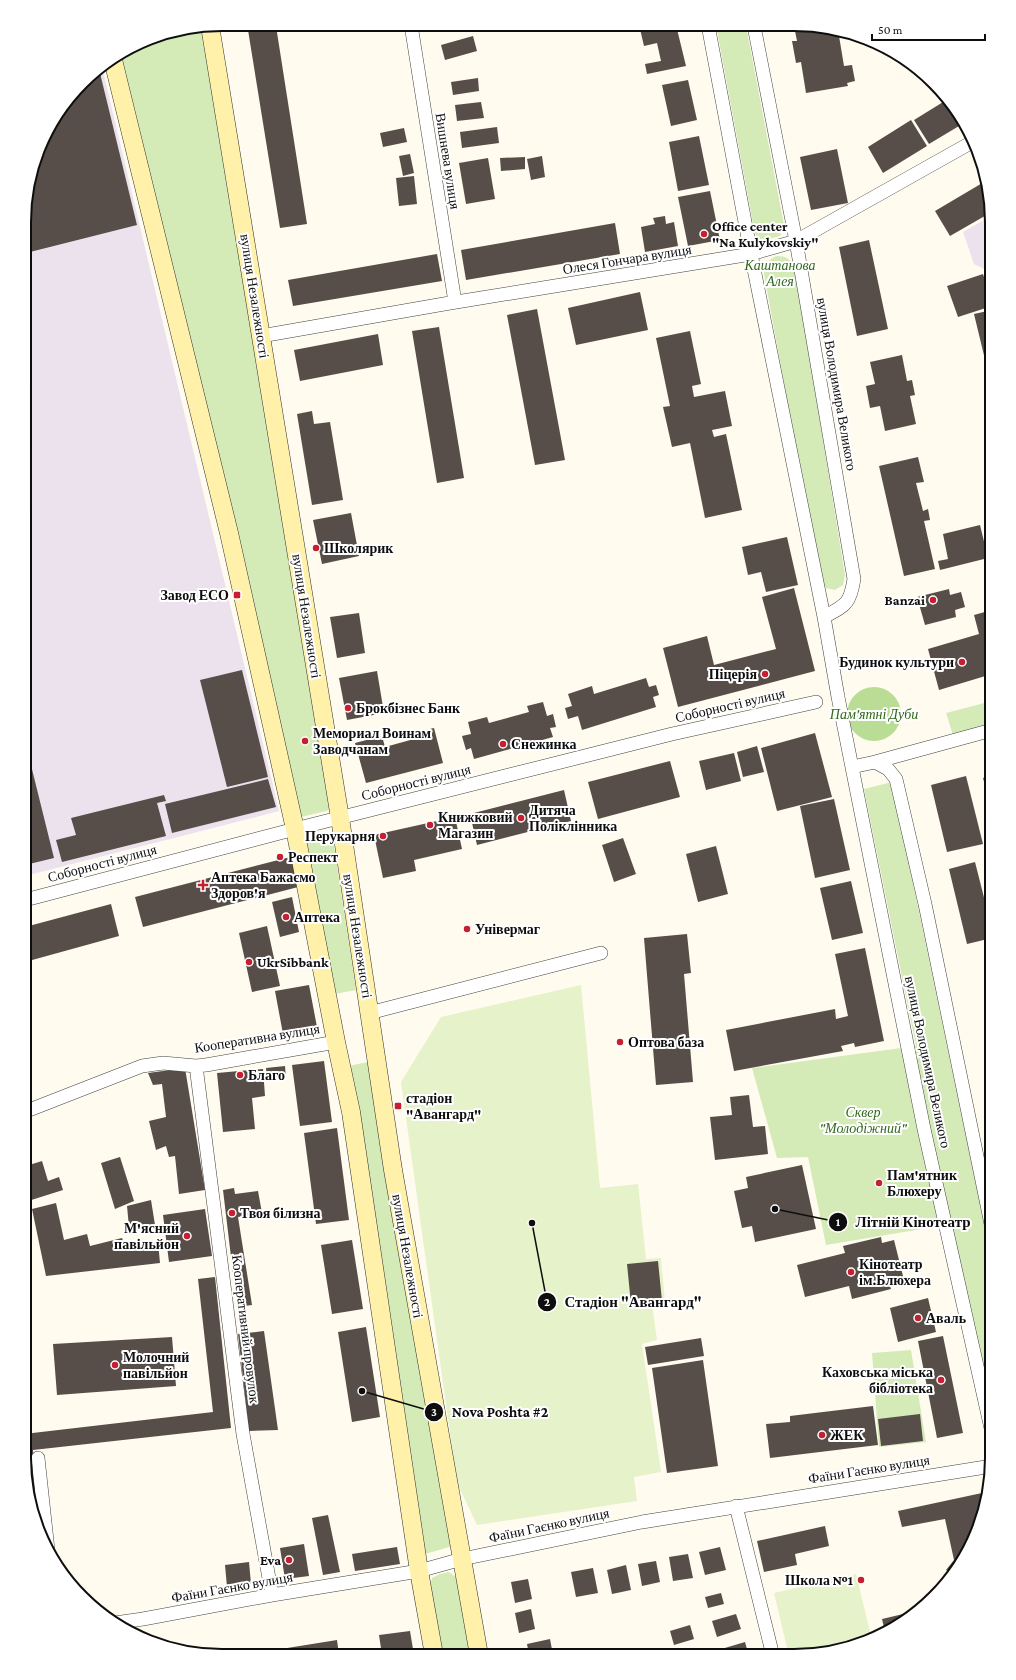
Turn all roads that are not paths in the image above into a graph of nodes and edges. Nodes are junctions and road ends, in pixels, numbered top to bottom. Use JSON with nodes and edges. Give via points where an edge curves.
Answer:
{"nodes":[{"id":1,"x":211,"y":31,"type":"edge"},
{"id":2,"x":412,"y":31,"type":"edge"},
{"id":3,"x":709,"y":31,"type":"edge"},
{"id":4,"x":755,"y":31,"type":"edge"},
{"id":5,"x":114,"y":64,"type":"edge"},
{"id":6,"x":968,"y":145,"type":"edge"},
{"id":7,"x":796,"y":241,"type":"junction"},
{"id":8,"x":751,"y":254,"type":"junction"},
{"id":9,"x":455,"y":302,"type":"junction"},
{"id":10,"x":261,"y":336,"type":"junction"},
{"id":11,"x":824,"y":617,"type":"junction"},
{"id":12,"x":816,"y":702,"type":"dead end"},
{"id":13,"x":985,"y":732,"type":"edge"},
{"id":14,"x":875,"y":762,"type":"junction"},
{"id":15,"x":852,"y":767,"type":"junction"},
{"id":16,"x":340,"y":818,"type":"junction"},
{"id":17,"x":295,"y":829,"type":"junction"},
{"id":18,"x":31,"y":898,"type":"edge"},
{"id":19,"x":601,"y":953,"type":"dead end"},
{"id":20,"x":369,"y":1013,"type":"junction"},
{"id":21,"x":336,"y":1042,"type":"junction"},
{"id":22,"x":196,"y":1066,"type":"junction"},
{"id":23,"x":31,"y":1109,"type":"edge"},
{"id":24,"x":985,"y":1195,"type":"edge"},
{"id":25,"x":985,"y":1402,"type":"edge"},
{"id":26,"x":38,"y":1458,"type":"dead end"},
{"id":27,"x":985,"y":1467,"type":"edge"},
{"id":28,"x":736,"y":1506,"type":"junction"},
{"id":29,"x":46,"y":1531,"type":"edge"},
{"id":30,"x":462,"y":1559,"type":"junction"},
{"id":31,"x":419,"y":1571,"type":"junction"},
{"id":32,"x":272,"y":1595,"type":"junction"},
{"id":33,"x":124,"y":1622,"type":"edge"},
{"id":34,"x":433,"y":1649,"type":"edge"},
{"id":35,"x":477,"y":1649,"type":"edge"},
{"id":36,"x":771,"y":1649,"type":"edge"}],
"edges":[{"from":1,"to":10,"type":"street","name":"вулиця Незалежності"},
{"from":2,"to":9,"type":"street","name":"Вишнева вулиця"},
{"from":3,"to":8,"type":"street","name":"вулиця Володимира Великого"},
{"from":4,"to":7,"type":"street","name":"вулиця Володимира Великого"},
{"from":5,"to":17,"type":"street","via":[[229,533]]},
{"from":6,"to":7,"type":"street","name":"Олеся Гончара вулиця"},
{"from":7,"to":8,"type":"street","name":"Олеся Гончара вулиця"},
{"from":7,"to":11,"type":"street","name":"вулиця Володимира Великого","via":[[854,579],[851,595],[842,607]]},
{"from":8,"to":9,"type":"street","name":"Олеся Гончара вулиця"},
{"from":8,"to":11,"type":"street","name":"вулиця Володимира Великого"},
{"from":9,"to":10,"type":"street","name":"Олеся Гончара вулиця"},
{"from":10,"to":16,"type":"street","name":"вулиця Незалежності"},
{"from":11,"to":15,"type":"street","name":"вулиця Володимира Великого"},
{"from":12,"to":16,"type":"street","name":"Соборності вулиця","via":[[672,734]]},
{"from":13,"to":14,"type":"street"},
{"from":14,"to":15,"type":"street"},
{"from":14,"to":24,"type":"street","name":"вулиця Володимира Великого","via":[[888,769],[896,779],[925,904]]},
{"from":15,"to":25,"type":"street","name":"вулиця Володимира Великого","via":[[924,1129]]},
{"from":16,"to":17,"type":"street","name":"Соборності вулиця"},
{"from":16,"to":20,"type":"street","name":"вулиця Незалежності"},
{"from":17,"to":18,"type":"street","name":"Соборності вулиця"},
{"from":17,"to":21,"type":"street"},
{"from":19,"to":20,"type":"street"},
{"from":20,"to":30,"type":"street","name":"вулиця Незалежності","via":[[393,1170]]},
{"from":21,"to":22,"type":"street","name":"Кооперативна вулиця"},
{"from":21,"to":31,"type":"street","via":[[352,1112]]},
{"from":22,"to":23,"type":"street","name":"Кооперативна вулиця","via":[[164,1063],[142,1066]]},
{"from":22,"to":32,"type":"street","name":"Кооперативний провулок","via":[[243,1434]]},
{"from":26,"to":29,"type":"street"},
{"from":27,"to":28,"type":"street","name":"Фаїни Гаєнко вулиця"},
{"from":28,"to":30,"type":"street","name":"Фаїни Гаєнко вулиця","via":[[642,1522]]},
{"from":28,"to":36,"type":"street"},
{"from":30,"to":31,"type":"street","name":"Фаїни Гаєнко вулиця"},
{"from":30,"to":35,"type":"street","name":"вулиця Незалежності"},
{"from":31,"to":32,"type":"street","name":"Фаїни Гаєнко вулиця"},
{"from":31,"to":34,"type":"street"},
{"from":32,"to":33,"type":"street","name":"Фаїни Гаєнко вулиця"}]}
